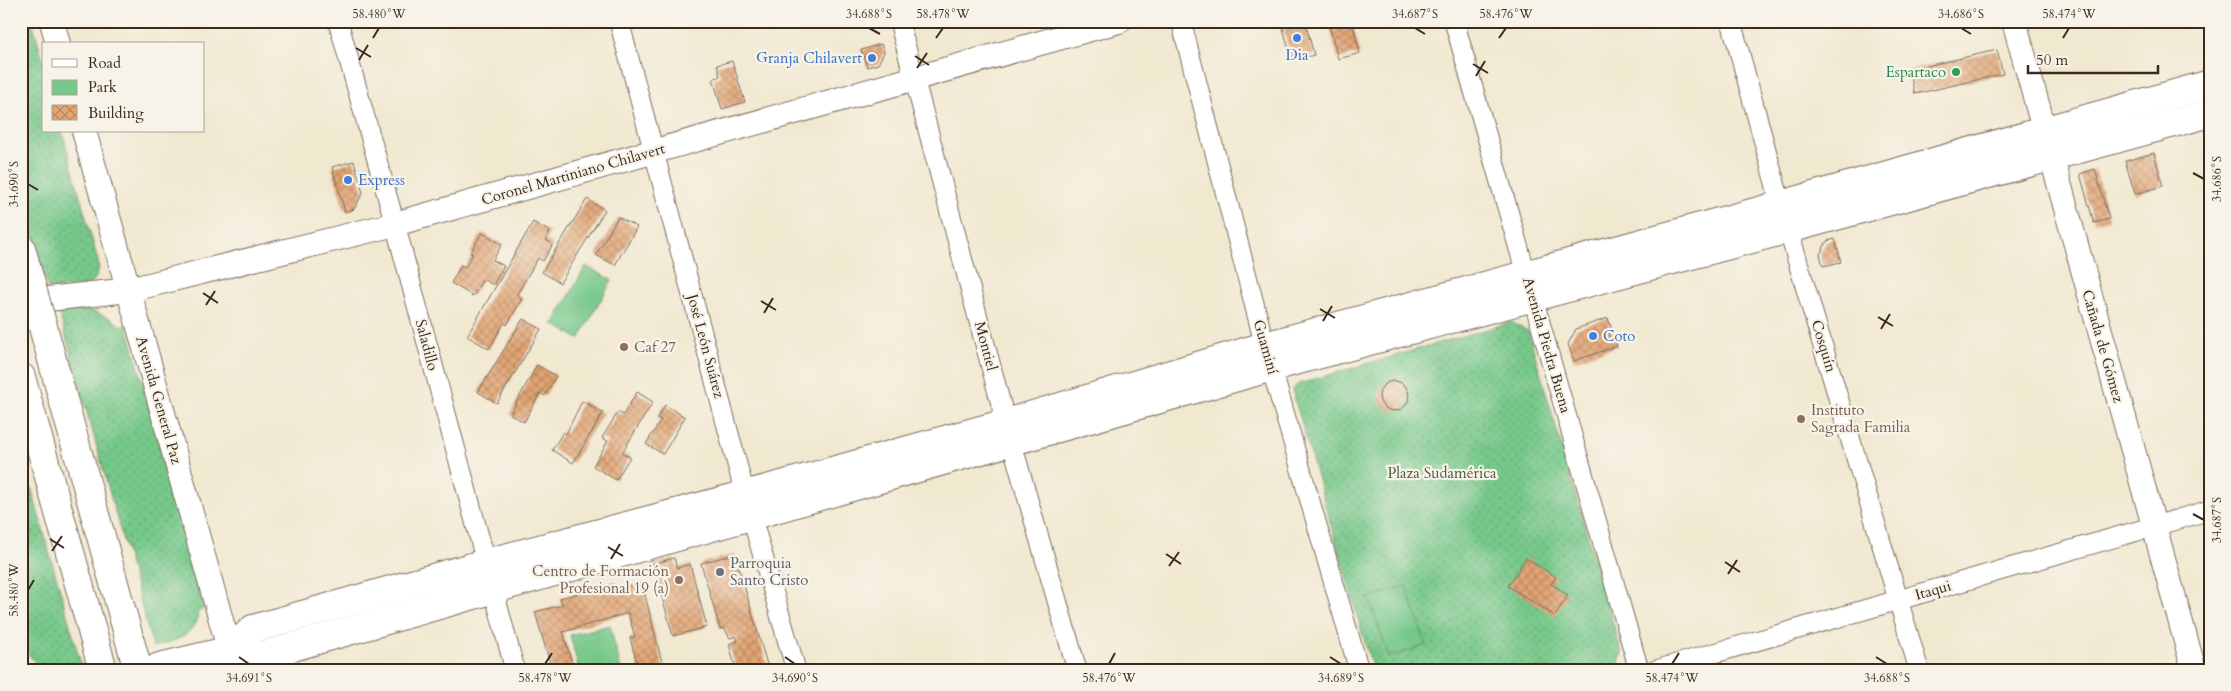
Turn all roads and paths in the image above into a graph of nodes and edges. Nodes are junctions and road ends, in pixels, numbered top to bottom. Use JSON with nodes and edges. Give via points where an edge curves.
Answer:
{"nodes":[{"id":1,"x":52,"y":21,"type":"edge"},
{"id":2,"x":338,"y":21,"type":"edge"},
{"id":3,"x":619,"y":21,"type":"edge"},
{"id":4,"x":899,"y":21,"type":"edge"},
{"id":5,"x":1120,"y":21,"type":"edge"},
{"id":6,"x":1182,"y":21,"type":"edge"},
{"id":7,"x":1454,"y":21,"type":"edge"},
{"id":8,"x":1731,"y":21,"type":"edge"},
{"id":9,"x":2014,"y":21,"type":"edge"},
{"id":10,"x":57,"y":42,"type":"edge"},
{"id":11,"x":915,"y":78,"type":"junction"},
{"id":12,"x":2210,"y":84,"type":"edge"},
{"id":13,"x":2210,"y":113,"type":"edge"},
{"id":14,"x":2044,"y":130,"type":"junction"},
{"id":15,"x":84,"y":132,"type":"edge"},
{"id":16,"x":654,"y":151,"type":"junction"},
{"id":17,"x":2050,"y":157,"type":"junction"},
{"id":18,"x":1785,"y":217,"type":"junction"},
{"id":19,"x":395,"y":224,"type":"junction"},
{"id":20,"x":24,"y":259,"type":"edge"},
{"id":21,"x":1530,"y":286,"type":"junction"},
{"id":22,"x":129,"y":290,"type":"junction"},
{"id":23,"x":21,"y":302,"type":"edge"},
{"id":24,"x":1269,"y":357,"type":"junction"},
{"id":25,"x":21,"y":377,"type":"edge"},
{"id":26,"x":1009,"y":433,"type":"junction"},
{"id":27,"x":749,"y":505,"type":"junction"},
{"id":28,"x":2210,"y":510,"type":"edge"},
{"id":29,"x":2153,"y":526,"type":"junction"},
{"id":30,"x":486,"y":563,"type":"junction"},
{"id":31,"x":493,"y":590,"type":"junction"},
{"id":32,"x":1900,"y":600,"type":"junction"},
{"id":33,"x":232,"y":660,"type":"edge"},
{"id":34,"x":143,"y":661,"type":"edge"},
{"id":35,"x":100,"y":663,"type":"edge"},
{"id":36,"x":515,"y":670,"type":"edge"},
{"id":37,"x":796,"y":670,"type":"edge"},
{"id":38,"x":1077,"y":670,"type":"edge"},
{"id":39,"x":1359,"y":670,"type":"edge"},
{"id":40,"x":1639,"y":670,"type":"edge"},
{"id":41,"x":1656,"y":670,"type":"edge"},
{"id":42,"x":1919,"y":670,"type":"edge"},
{"id":43,"x":2194,"y":670,"type":"edge"}],
"edges":[{"from":1,"to":10,"type":"street"},
{"from":2,"to":19,"type":"street","name":"Saladillo"},
{"from":3,"to":16,"type":"street","name":"José León Suárez"},
{"from":4,"to":11,"type":"street","name":"Montiel"},
{"from":5,"to":11,"type":"street","name":"Coronel Martiniano Chilavert"},
{"from":6,"to":24,"type":"street","name":"Guaminí"},
{"from":7,"to":21,"type":"street","name":"Avenida Piedra Buena"},
{"from":8,"to":18,"type":"street","name":"Cosquín"},
{"from":9,"to":14,"type":"street","name":"Cañada de Gómez"},
{"from":11,"to":16,"type":"street","name":"Coronel Martiniano Chilavert"},
{"from":11,"to":26,"type":"street","name":"Montiel"},
{"from":12,"to":14,"type":"main road"},
{"from":13,"to":17,"type":"main road"},
{"from":14,"to":17,"type":"street","name":"Cañada de Gómez"},
{"from":14,"to":18,"type":"main road"},
{"from":15,"to":22,"type":"street","name":"Avenida General Paz"},
{"from":16,"to":19,"type":"street","name":"Coronel Martiniano Chilavert"},
{"from":16,"to":27,"type":"street","name":"José León Suárez"},
{"from":17,"to":18,"type":"main road"},
{"from":17,"to":29,"type":"street","name":"Cañada de Gómez"},
{"from":18,"to":21,"type":"main road"},
{"from":18,"to":32,"type":"street","name":"Cosquín"},
{"from":19,"to":22,"type":"street","name":"Coronel Martiniano Chilavert"},
{"from":19,"to":30,"type":"street","name":"Saladillo"},
{"from":20,"to":34,"type":"main road","bridge":true},
{"from":21,"to":24,"type":"main road"},
{"from":21,"to":40,"type":"street","name":"Avenida Piedra Buena"},
{"from":22,"to":23,"type":"street","name":"Coronel Martiniano Chilavert"},
{"from":22,"to":33,"type":"street","name":"Avenida General Paz"},
{"from":24,"to":26,"type":"main road"},
{"from":24,"to":39,"type":"street","name":"Guaminí"},
{"from":25,"to":35,"type":"main road"},
{"from":26,"to":27,"type":"main road"},
{"from":26,"to":38,"type":"street","name":"Montiel"},
{"from":27,"to":30,"type":"main road"},
{"from":27,"to":31,"type":"main road"},
{"from":27,"to":37,"type":"street","name":"José León Suárez"},
{"from":28,"to":29,"type":"street","name":"Itaqui"},
{"from":29,"to":32,"type":"street","name":"Itaqui"},
{"from":29,"to":43,"type":"street","name":"Cañada de Gómez"},
{"from":30,"to":31,"type":"street","name":"Saladillo"},
{"from":30,"to":33,"type":"main road","via":[[253,629]]},
{"from":31,"to":33,"type":"main road","via":[[261,656]]},
{"from":31,"to":36,"type":"street","name":"Saladillo"},
{"from":32,"to":41,"type":"street","name":"Itaqui"},
{"from":32,"to":42,"type":"street","name":"Cosquín"},
{"from":33,"to":34,"type":"main road"}]}
